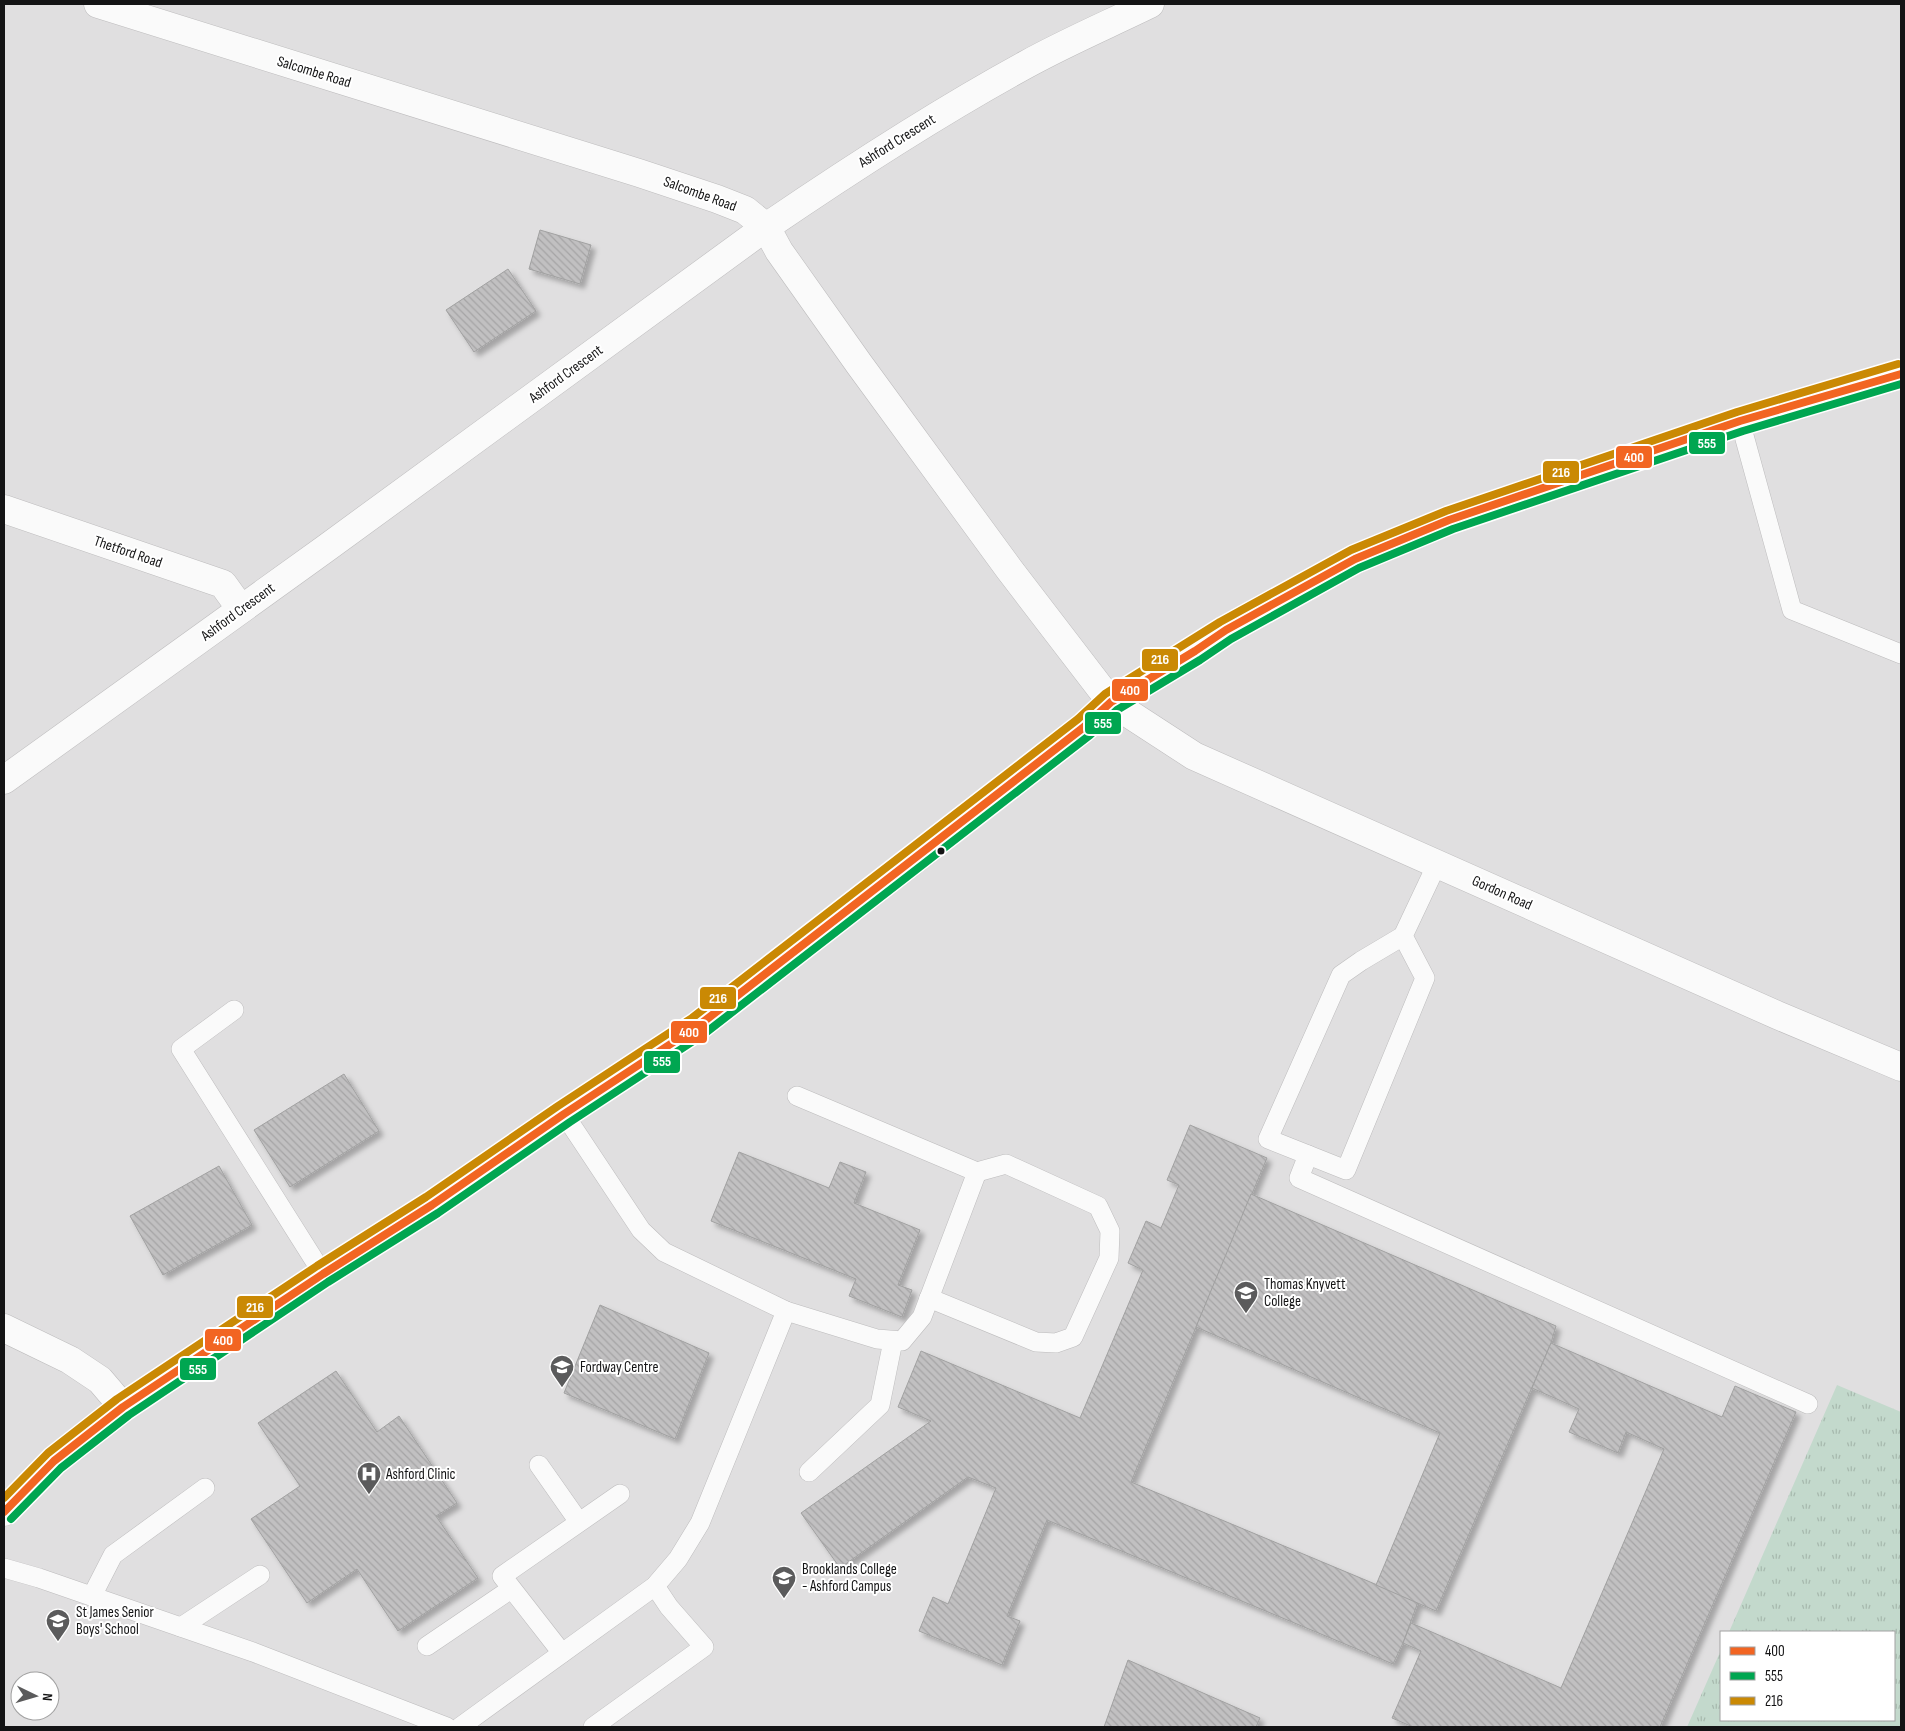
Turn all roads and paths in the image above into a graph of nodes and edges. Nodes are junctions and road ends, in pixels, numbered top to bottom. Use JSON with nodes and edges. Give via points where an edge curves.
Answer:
{"nodes":[{"id":1,"x":98,"y":4,"type":"edge"},
{"id":2,"x":1150,"y":4,"type":"edge"},
{"id":3,"x":766,"y":227,"type":"junction"},
{"id":4,"x":1901,"y":374,"type":"edge"},
{"id":5,"x":1740,"y":422,"type":"junction"},
{"id":6,"x":4,"y":509,"type":"edge"},
{"id":7,"x":241,"y":609,"type":"junction"},
{"id":8,"x":1901,"y":654,"type":"edge"},
{"id":9,"x":1111,"y":702,"type":"junction"},
{"id":10,"x":4,"y":780,"type":"edge"},
{"id":11,"x":1436,"y":864,"type":"junction"},
{"id":12,"x":1403,"y":936,"type":"junction"},
{"id":13,"x":234,"y":1010,"type":"dead end"},
{"id":14,"x":1901,"y":1067,"type":"edge"},
{"id":15,"x":797,"y":1096,"type":"dead end"},
{"id":16,"x":564,"y":1114,"type":"junction"},
{"id":17,"x":1308,"y":1155,"type":"junction"},
{"id":18,"x":977,"y":1172,"type":"junction"},
{"id":19,"x":323,"y":1274,"type":"junction"},
{"id":20,"x":930,"y":1298,"type":"junction"},
{"id":21,"x":786,"y":1311,"type":"junction"},
{"id":22,"x":4,"y":1328,"type":"edge"},
{"id":23,"x":893,"y":1340,"type":"junction"},
{"id":24,"x":1808,"y":1404,"type":"dead end"},
{"id":25,"x":123,"y":1407,"type":"junction"},
{"id":26,"x":539,"y":1465,"type":"dead end"},
{"id":27,"x":809,"y":1472,"type":"dead end"},
{"id":28,"x":205,"y":1488,"type":"dead end"},
{"id":29,"x":620,"y":1494,"type":"dead end"},
{"id":30,"x":4,"y":1512,"type":"edge"},
{"id":31,"x":579,"y":1522,"type":"junction"},
{"id":32,"x":4,"y":1568,"type":"edge"},
{"id":33,"x":260,"y":1575,"type":"dead end"},
{"id":34,"x":654,"y":1586,"type":"junction"},
{"id":35,"x":511,"y":1589,"type":"junction"},
{"id":36,"x":92,"y":1596,"type":"junction"},
{"id":37,"x":181,"y":1627,"type":"junction"},
{"id":38,"x":427,"y":1646,"type":"dead end"},
{"id":39,"x":562,"y":1653,"type":"junction"},
{"id":40,"x":447,"y":1727,"type":"edge"},
{"id":41,"x":460,"y":1727,"type":"edge"},
{"id":42,"x":593,"y":1727,"type":"edge"}],
"edges":[{"from":1,"to":3,"type":"street","name":"Salcombe Road","via":[[717,198],[745,210]]},
{"from":2,"to":3,"type":"street","name":"Ashford Crescent","via":[[1028,63],[833,181]]},
{"from":3,"to":7,"type":"street","name":"Ashford Crescent"},
{"from":3,"to":9,"type":"street","name":"Salcombe Road","via":[[779,251],[859,364]]},
{"from":4,"to":5,"type":"street"},
{"from":5,"to":8,"type":"lane","via":[[1792,610]]},
{"from":5,"to":9,"type":"street","via":[[1449,520],[1355,559],[1226,630]]},
{"from":6,"to":7,"type":"street","name":"Thetford Road","via":[[223,584]]},
{"from":7,"to":10,"type":"street","name":"Ashford Crescent"},
{"from":9,"to":11,"type":"street","name":"Gordon Road","via":[[1194,756]]},
{"from":9,"to":16,"type":"street","via":[[1084,727],[698,1026]]},
{"from":11,"to":12,"type":"lane"},
{"from":11,"to":14,"type":"street","name":"Gordon Road"},
{"from":12,"to":17,"type":"lane","via":[[1341,976],[1268,1139]]},
{"from":12,"to":17,"type":"lane","via":[[1425,978],[1346,1170]]},
{"from":13,"to":19,"type":"lane","via":[[180,1049]]},
{"from":15,"to":18,"type":"lane"},
{"from":16,"to":19,"type":"street","via":[[432,1205]]},
{"from":16,"to":21,"type":"lane","via":[[641,1230],[664,1252]]},
{"from":17,"to":24,"type":"lane","via":[[1299,1178]]},
{"from":18,"to":20,"type":"lane"},
{"from":18,"to":20,"type":"lane","via":[[1006,1164],[1098,1206],[1110,1231],[1109,1258],[1073,1337],[1056,1343],[1036,1342]]},
{"from":19,"to":25,"type":"street"},
{"from":20,"to":23,"type":"lane","via":[[922,1317],[902,1341]]},
{"from":21,"to":23,"type":"lane","via":[[877,1340]]},
{"from":21,"to":34,"type":"lane","via":[[700,1523],[678,1559]]},
{"from":22,"to":25,"type":"street","via":[[70,1360],[100,1380]]},
{"from":23,"to":27,"type":"lane","via":[[880,1405]]},
{"from":25,"to":30,"type":"street","via":[[54,1461]]},
{"from":26,"to":31,"type":"lane"},
{"from":28,"to":36,"type":"lane","via":[[113,1554]]},
{"from":29,"to":31,"type":"lane"},
{"from":31,"to":35,"type":"lane","via":[[502,1576]]},
{"from":32,"to":36,"type":"lane"},
{"from":33,"to":37,"type":"lane"},
{"from":34,"to":39,"type":"lane"},
{"from":34,"to":42,"type":"lane","via":[[704,1647]]},
{"from":35,"to":38,"type":"lane"},
{"from":35,"to":39,"type":"lane"},
{"from":36,"to":37,"type":"lane"},
{"from":37,"to":40,"type":"lane"},
{"from":39,"to":41,"type":"lane"}]}
